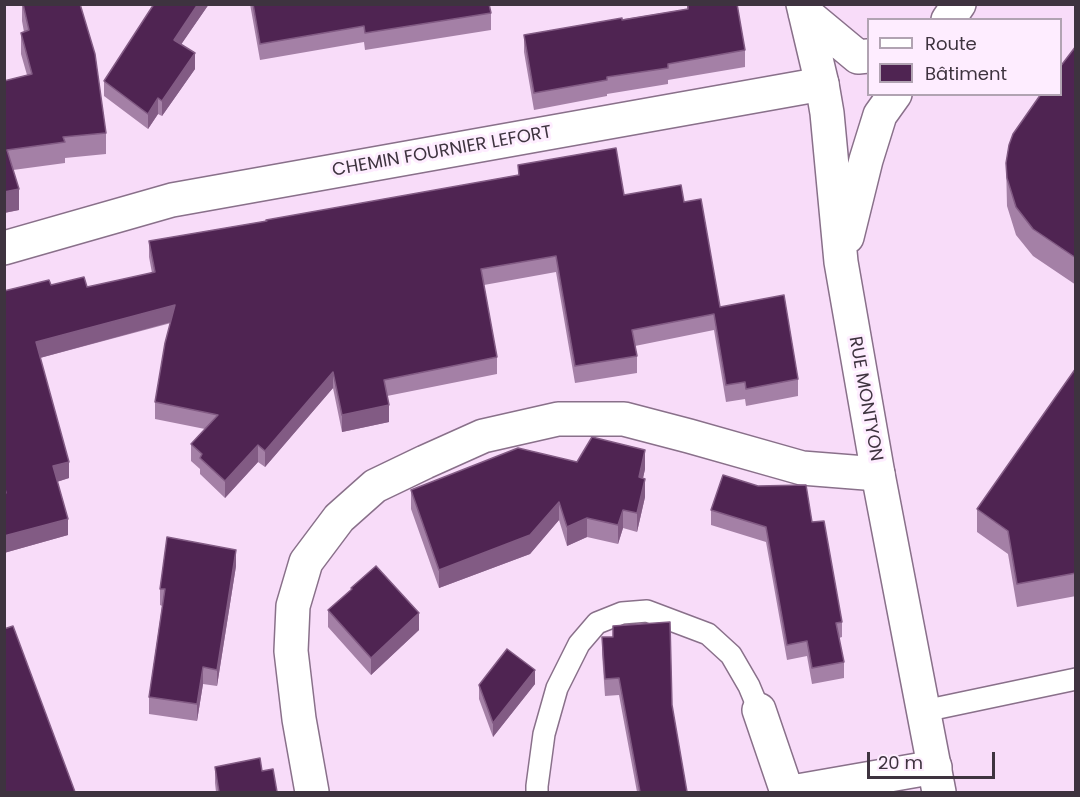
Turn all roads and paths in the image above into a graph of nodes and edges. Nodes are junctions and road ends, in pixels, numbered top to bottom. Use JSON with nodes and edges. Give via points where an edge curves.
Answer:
{"nodes":[{"id":1,"x":959,"y":4,"type":"edge"},
{"id":2,"x":804,"y":9,"type":"edge"},
{"id":3,"x":949,"y":18,"type":"edge"},
{"id":4,"x":867,"y":56,"type":"edge"},
{"id":5,"x":822,"y":84,"type":"junction"},
{"id":6,"x":894,"y":96,"type":"edge"},
{"id":7,"x":4,"y":248,"type":"edge"},
{"id":8,"x":841,"y":262,"type":"junction"},
{"id":9,"x":878,"y":474,"type":"junction"},
{"id":10,"x":1076,"y":679,"type":"edge"},
{"id":11,"x":759,"y":710,"type":"joint"},
{"id":12,"x":924,"y":711,"type":"junction"},
{"id":13,"x":937,"y":780,"type":"edge"},
{"id":14,"x":312,"y":792,"type":"edge"},
{"id":15,"x":537,"y":792,"type":"edge"},
{"id":16,"x":787,"y":792,"type":"edge"},
{"id":17,"x":792,"y":792,"type":"edge"}],
"edges":[{"from":1,"to":3,"type":"street"},
{"from":2,"to":4,"type":"street","via":[[858,57]]},
{"from":2,"to":5,"type":"street","name":"RUE MONTYON"},
{"from":5,"to":7,"type":"street","name":"CHEMIN FOURNIER LEFORT","via":[[172,200]]},
{"from":5,"to":8,"type":"street","name":"RUE MONTYON"},
{"from":6,"to":8,"type":"street","via":[[880,115]]},
{"from":8,"to":9,"type":"street","name":"RUE MONTYON"},
{"from":9,"to":12,"type":"street","name":"RUE MONTYON"},
{"from":9,"to":14,"type":"street","via":[[802,468],[624,419],[558,419],[483,436],[375,486],[339,518],[306,562],[293,606],[291,651]]},
{"from":10,"to":12,"type":"lane"},
{"from":11,"to":15,"type":"lane","via":[[731,655],[708,634],[648,611],[622,613],[597,622],[579,644],[557,688],[544,734]]},
{"from":11,"to":16,"type":"street"},
{"from":12,"to":13,"type":"street","name":"RUE MONTYON"},
{"from":13,"to":17,"type":"street"}]}
